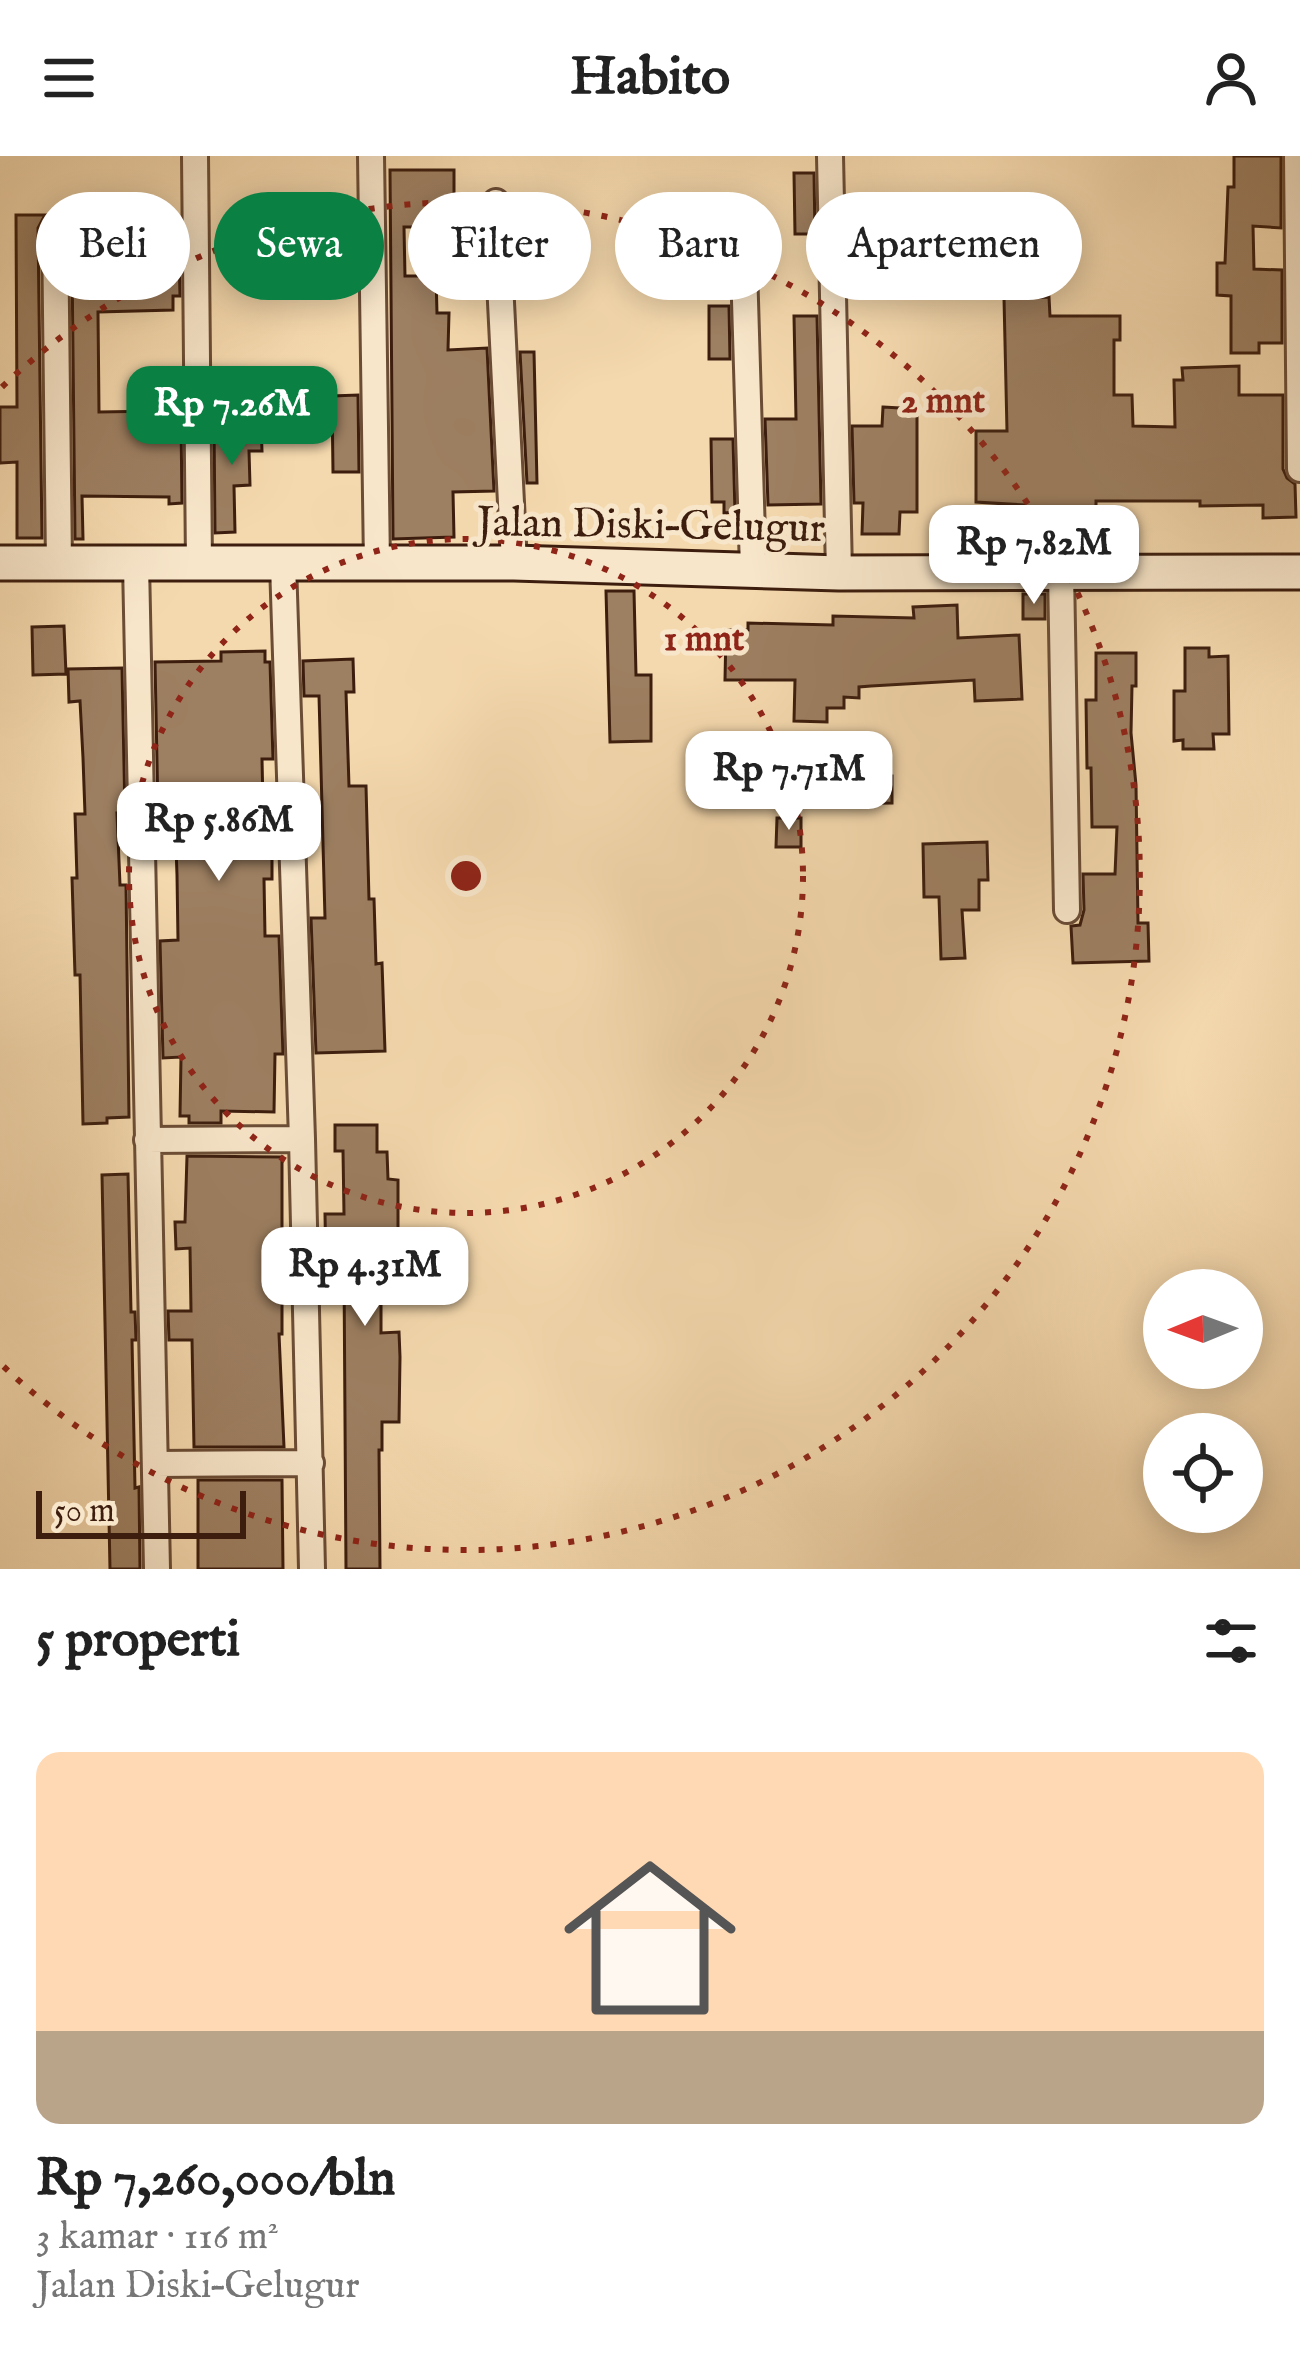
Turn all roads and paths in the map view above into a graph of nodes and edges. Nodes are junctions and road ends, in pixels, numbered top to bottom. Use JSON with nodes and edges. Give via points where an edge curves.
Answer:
{"nodes":[{"id":1,"x":195,"y":156,"type":"edge"},
{"id":2,"x":370,"y":156,"type":"edge"},
{"id":3,"x":830,"y":156,"type":"edge"},
{"id":4,"x":1297,"y":156,"type":"edge"},
{"id":5,"x":56,"y":300,"type":"edge"},
{"id":6,"x":501,"y":300,"type":"edge"},
{"id":7,"x":745,"y":300,"type":"edge"},
{"id":8,"x":1300,"y":469,"type":"edge"},
{"id":9,"x":0,"y":563,"type":"edge"},
{"id":10,"x":514,"y":563,"type":"junction"},
{"id":11,"x":59,"y":564,"type":"junction"},
{"id":12,"x":136,"y":564,"type":"junction"},
{"id":13,"x":199,"y":564,"type":"junction"},
{"id":14,"x":283,"y":564,"type":"junction"},
{"id":15,"x":377,"y":564,"type":"junction"},
{"id":16,"x":753,"y":569,"type":"junction"},
{"id":17,"x":1061,"y":572,"type":"junction"},
{"id":18,"x":1300,"y":572,"type":"edge"},
{"id":19,"x":839,"y":573,"type":"junction"},
{"id":20,"x":1067,"y":910,"type":"dead end"},
{"id":21,"x":302,"y":1139,"type":"junction"},
{"id":22,"x":147,"y":1140,"type":"junction"},
{"id":23,"x":311,"y":1463,"type":"junction"},
{"id":24,"x":154,"y":1464,"type":"junction"},
{"id":25,"x":158,"y":1569,"type":"edge"},
{"id":26,"x":312,"y":1569,"type":"edge"}],
"edges":[{"from":1,"to":13,"type":"street"},
{"from":2,"to":15,"type":"street"},
{"from":3,"to":19,"type":"street"},
{"from":4,"to":8,"type":"street"},
{"from":5,"to":11,"type":"street"},
{"from":6,"to":10,"type":"street"},
{"from":7,"to":16,"type":"street"},
{"from":9,"to":11,"type":"main road","name":"Jalan Diski–Gelugur"},
{"from":10,"to":15,"type":"main road","name":"Jalan Diski–Gelugur"},
{"from":10,"to":16,"type":"main road","name":"Jalan Diski–Gelugur"},
{"from":11,"to":12,"type":"main road","name":"Jalan Diski–Gelugur"},
{"from":12,"to":13,"type":"main road","name":"Jalan Diski–Gelugur"},
{"from":12,"to":22,"type":"street"},
{"from":13,"to":14,"type":"main road","name":"Jalan Diski–Gelugur"},
{"from":14,"to":15,"type":"main road","name":"Jalan Diski–Gelugur"},
{"from":14,"to":21,"type":"street"},
{"from":16,"to":19,"type":"main road","name":"Jalan Diski–Gelugur"},
{"from":17,"to":18,"type":"main road","name":"Jalan Diski–Gelugur"},
{"from":17,"to":19,"type":"main road","name":"Jalan Diski–Gelugur"},
{"from":17,"to":20,"type":"street"},
{"from":21,"to":22,"type":"street"},
{"from":21,"to":23,"type":"street"},
{"from":22,"to":24,"type":"street"},
{"from":23,"to":24,"type":"street"},
{"from":23,"to":26,"type":"street"},
{"from":24,"to":25,"type":"street"}]}
